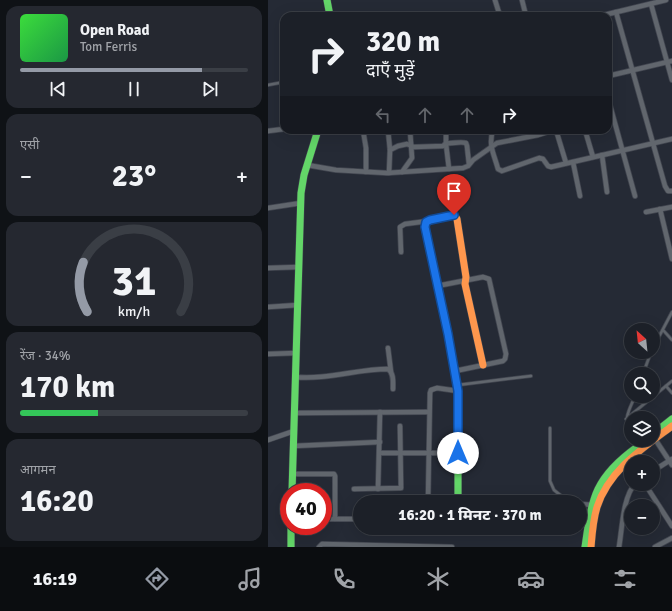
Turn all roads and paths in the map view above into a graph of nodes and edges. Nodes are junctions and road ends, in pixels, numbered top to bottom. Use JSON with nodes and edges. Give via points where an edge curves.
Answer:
{"nodes":[{"id":1,"x":327,"y":0,"type":"edge"},
{"id":2,"x":495,"y":0,"type":"edge"},
{"id":3,"x":522,"y":0,"type":"edge"},
{"id":4,"x":666,"y":0,"type":"edge"},
{"id":5,"x":651,"y":4,"type":"junction"},
{"id":6,"x":329,"y":12,"type":"edge"},
{"id":7,"x":499,"y":12,"type":"edge"},
{"id":8,"x":525,"y":12,"type":"edge"},
{"id":9,"x":616,"y":12,"type":"junction"},
{"id":10,"x":612,"y":13,"type":"edge"},
{"id":11,"x":669,"y":61,"type":"edge"},
{"id":12,"x":633,"y":70,"type":"junction"},
{"id":13,"x":612,"y":75,"type":"edge"},
{"id":14,"x":672,"y":80,"type":"edge"},
{"id":15,"x":280,"y":82,"type":"edge"},
{"id":16,"x":268,"y":84,"type":"edge"},
{"id":17,"x":612,"y":112,"type":"edge"},
{"id":18,"x":280,"y":130,"type":"edge"},
{"id":19,"x":268,"y":131,"type":"edge"},
{"id":20,"x":317,"y":134,"type":"edge"},
{"id":21,"x":364,"y":134,"type":"edge"},
{"id":22,"x":388,"y":134,"type":"edge"},
{"id":23,"x":410,"y":134,"type":"edge"},
{"id":24,"x":446,"y":134,"type":"edge"},
{"id":25,"x":492,"y":134,"type":"edge"},
{"id":26,"x":542,"y":134,"type":"edge"},
{"id":27,"x":556,"y":134,"type":"edge"},
{"id":28,"x":586,"y":134,"type":"edge"},
{"id":29,"x":672,"y":139,"type":"edge"},
{"id":30,"x":653,"y":143,"type":"junction"},
{"id":31,"x":446,"y":144,"type":"junction"},
{"id":32,"x":411,"y":146,"type":"junction"},
{"id":33,"x":491,"y":147,"type":"junction"},
{"id":34,"x":390,"y":150,"type":"junction"},
{"id":35,"x":623,"y":150,"type":"junction"},
{"id":36,"x":602,"y":155,"type":"junction"},
{"id":37,"x":592,"y":157,"type":"junction"},
{"id":38,"x":573,"y":162,"type":"junction"},
{"id":39,"x":566,"y":163,"type":"junction"},
{"id":40,"x":469,"y":164,"type":"junction"},
{"id":41,"x":307,"y":165,"type":"junction"},
{"id":42,"x":449,"y":169,"type":"junction"},
{"id":43,"x":366,"y":172,"type":"junction"},
{"id":44,"x":402,"y":172,"type":"junction"},
{"id":45,"x":389,"y":173,"type":"junction"},
{"id":46,"x":672,"y":191,"type":"edge"},
{"id":47,"x":607,"y":192,"type":"dead end"},
{"id":48,"x":580,"y":196,"type":"dead end"},
{"id":49,"x":635,"y":196,"type":"dead end"},
{"id":50,"x":301,"y":203,"type":"junction"},
{"id":51,"x":672,"y":207,"type":"edge"},
{"id":52,"x":268,"y":208,"type":"edge"},
{"id":53,"x":660,"y":209,"type":"junction"},
{"id":54,"x":646,"y":212,"type":"dead end"},
{"id":55,"x":428,"y":221,"type":"junction"},
{"id":56,"x":401,"y":252,"type":"dead end"},
{"id":57,"x":672,"y":259,"type":"edge"},
{"id":58,"x":299,"y":267,"type":"junction"},
{"id":59,"x":268,"y":268,"type":"edge"},
{"id":60,"x":466,"y":280,"type":"junction"},
{"id":61,"x":437,"y":286,"type":"junction"},
{"id":62,"x":298,"y":305,"type":"junction"},
{"id":63,"x":268,"y":306,"type":"edge"},
{"id":64,"x":672,"y":312,"type":"edge"},
{"id":65,"x":663,"y":330,"type":"junction"},
{"id":66,"x":660,"y":335,"type":"edge"},
{"id":67,"x":672,"y":340,"type":"edge"},
{"id":68,"x":388,"y":348,"type":"dead end"},
{"id":69,"x":296,"y":353,"type":"junction"},
{"id":70,"x":268,"y":354,"type":"edge"},
{"id":71,"x":483,"y":365,"type":"junction"},
{"id":72,"x":455,"y":371,"type":"junction"},
{"id":73,"x":391,"y":372,"type":"junction"},
{"id":74,"x":531,"y":376,"type":"dead end"},
{"id":75,"x":295,"y":377,"type":"junction"},
{"id":76,"x":672,"y":381,"type":"edge"},
{"id":77,"x":666,"y":386,"type":"junction"},
{"id":78,"x":393,"y":388,"type":"dead end"},
{"id":79,"x":458,"y":388,"type":"junction"},
{"id":80,"x":672,"y":393,"type":"edge"},
{"id":81,"x":636,"y":411,"type":"edge"},
{"id":82,"x":380,"y":412,"type":"junction"},
{"id":83,"x":429,"y":412,"type":"junction"},
{"id":84,"x":294,"y":413,"type":"junction"},
{"id":85,"x":672,"y":419,"type":"edge"},
{"id":86,"x":400,"y":426,"type":"dead end"},
{"id":87,"x":672,"y":426,"type":"edge"},
{"id":88,"x":550,"y":428,"type":"dead end"},
{"id":89,"x":294,"y":430,"type":"junction"},
{"id":90,"x":660,"y":431,"type":"edge"},
{"id":91,"x":660,"y":433,"type":"edge"},
{"id":92,"x":268,"y":440,"type":"edge"},
{"id":93,"x":380,"y":442,"type":"junction"},
{"id":94,"x":293,"y":446,"type":"junction"},
{"id":95,"x":660,"y":446,"type":"edge"},
{"id":96,"x":636,"y":447,"type":"edge"},
{"id":97,"x":644,"y":447,"type":"edge"},
{"id":98,"x":380,"y":453,"type":"junction"},
{"id":99,"x":402,"y":453,"type":"junction"},
{"id":100,"x":428,"y":453,"type":"junction"},
{"id":101,"x":458,"y":453,"type":"junction"},
{"id":102,"x":636,"y":455,"type":"edge"},
{"id":103,"x":671,"y":462,"type":"edge"},
{"id":104,"x":624,"y":467,"type":"edge"},
{"id":105,"x":660,"y":468,"type":"edge"},
{"id":106,"x":293,"y":474,"type":"junction"},
{"id":107,"x":292,"y":483,"type":"edge"},
{"id":108,"x":354,"y":489,"type":"dead end"},
{"id":109,"x":378,"y":489,"type":"junction"},
{"id":110,"x":630,"y":491,"type":"edge"},
{"id":111,"x":650,"y":491,"type":"edge"},
{"id":112,"x":428,"y":495,"type":"edge"},
{"id":113,"x":458,"y":495,"type":"edge"},
{"id":114,"x":560,"y":495,"type":"edge"},
{"id":115,"x":587,"y":505,"type":"edge"},
{"id":116,"x":592,"y":505,"type":"junction"},
{"id":117,"x":332,"y":519,"type":"edge"},
{"id":118,"x":335,"y":519,"type":"junction"},
{"id":119,"x":353,"y":519,"type":"edge"},
{"id":120,"x":672,"y":526,"type":"edge"},
{"id":121,"x":291,"y":535,"type":"edge"},
{"id":122,"x":672,"y":538,"type":"edge"},
{"id":123,"x":364,"y":546,"type":"edge"},
{"id":124,"x":291,"y":547,"type":"edge"},
{"id":125,"x":319,"y":547,"type":"edge"},
{"id":126,"x":433,"y":547,"type":"edge"},
{"id":127,"x":452,"y":547,"type":"edge"},
{"id":128,"x":585,"y":547,"type":"edge"},
{"id":129,"x":591,"y":547,"type":"edge"},
{"id":130,"x":619,"y":547,"type":"edge"},
{"id":131,"x":655,"y":547,"type":"edge"}],
"edges":[{"from":1,"to":6,"type":"street"},
{"from":2,"to":7,"type":"street"},
{"from":3,"to":8,"type":"street"},
{"from":4,"to":5,"type":"street"},
{"from":5,"to":9,"type":"street"},
{"from":5,"to":11,"type":"street"},
{"from":9,"to":10,"type":"street"},
{"from":9,"to":12,"type":"street"},
{"from":11,"to":12,"type":"street"},
{"from":11,"to":14,"type":"street"},
{"from":12,"to":13,"type":"street"},
{"from":12,"to":30,"type":"street"},
{"from":15,"to":16,"type":"lane"},
{"from":17,"to":35,"type":"street"},
{"from":18,"to":19,"type":"street"},
{"from":20,"to":41,"type":"street"},
{"from":21,"to":43,"type":"street"},
{"from":22,"to":34,"type":"street"},
{"from":23,"to":32,"type":"street"},
{"from":24,"to":31,"type":"street"},
{"from":25,"to":33,"type":"street"},
{"from":26,"to":33,"type":"street","via":[[500,142]]},
{"from":27,"to":39,"type":"street"},
{"from":28,"to":37,"type":"street"},
{"from":29,"to":30,"type":"street"},
{"from":30,"to":35,"type":"street"},
{"from":30,"to":46,"type":"street","via":[[666,188]]},
{"from":31,"to":32,"type":"street"},
{"from":31,"to":40,"type":"street","via":[[466,143]]},
{"from":31,"to":42,"type":"street"},
{"from":32,"to":34,"type":"street","via":[[403,145]]},
{"from":32,"to":44,"type":"street","via":[[412,158]]},
{"from":33,"to":39,"type":"street","via":[[501,171],[539,158],[549,167]]},
{"from":33,"to":40,"type":"street"},
{"from":34,"to":45,"type":"street"},
{"from":35,"to":36,"type":"street"},
{"from":35,"to":49,"type":"street"},
{"from":36,"to":37,"type":"street"},
{"from":36,"to":47,"type":"street"},
{"from":37,"to":38,"type":"street"},
{"from":38,"to":39,"type":"street"},
{"from":38,"to":48,"type":"street"},
{"from":40,"to":42,"type":"street"},
{"from":41,"to":43,"type":"street"},
{"from":41,"to":50,"type":"street"},
{"from":42,"to":44,"type":"street"},
{"from":43,"to":45,"type":"street"},
{"from":44,"to":45,"type":"street"},
{"from":50,"to":52,"type":"street"},
{"from":50,"to":58,"type":"street"},
{"from":51,"to":53,"type":"street"},
{"from":53,"to":54,"type":"street"},
{"from":53,"to":57,"type":"street"},
{"from":55,"to":56,"type":"street","via":[[400,227]]},
{"from":55,"to":60,"type":"street","via":[[452,215],[457,219]]},
{"from":55,"to":61,"type":"street","via":[[425,227]]},
{"from":58,"to":59,"type":"street"},
{"from":58,"to":62,"type":"street"},
{"from":60,"to":61,"type":"street"},
{"from":60,"to":71,"type":"street"},
{"from":60,"to":71,"type":"street","via":[[483,277],[491,282],[506,354],[502,361]]},
{"from":61,"to":72,"type":"street"},
{"from":62,"to":63,"type":"street"},
{"from":62,"to":69,"type":"street"},
{"from":64,"to":65,"type":"lane"},
{"from":65,"to":66,"type":"lane"},
{"from":65,"to":67,"type":"lane"},
{"from":68,"to":73,"type":"street"},
{"from":69,"to":70,"type":"street"},
{"from":69,"to":75,"type":"street"},
{"from":71,"to":72,"type":"street"},
{"from":72,"to":79,"type":"street"},
{"from":73,"to":75,"type":"street","via":[[385,369],[326,377]]},
{"from":73,"to":78,"type":"street"},
{"from":74,"to":79,"type":"lane"},
{"from":75,"to":84,"type":"street"},
{"from":76,"to":77,"type":"lane"},
{"from":77,"to":80,"type":"lane"},
{"from":77,"to":81,"type":"lane"},
{"from":79,"to":83,"type":"street","via":[[433,389],[430,393]]},
{"from":79,"to":101,"type":"street"},
{"from":82,"to":83,"type":"street"},
{"from":82,"to":84,"type":"street"},
{"from":82,"to":93,"type":"street"},
{"from":83,"to":100,"type":"street"},
{"from":84,"to":89,"type":"street"},
{"from":85,"to":90,"type":"street"},
{"from":86,"to":99,"type":"street"},
{"from":87,"to":91,"type":"street"},
{"from":88,"to":114,"type":"lane","via":[[550,481],[554,490]]},
{"from":89,"to":92,"type":"street"},
{"from":89,"to":94,"type":"street"},
{"from":93,"to":94,"type":"street"},
{"from":93,"to":98,"type":"street"},
{"from":94,"to":106,"type":"street"},
{"from":95,"to":103,"type":"street"},
{"from":96,"to":116,"type":"street","via":[[604,477]]},
{"from":97,"to":102,"type":"street"},
{"from":98,"to":99,"type":"street"},
{"from":98,"to":109,"type":"street"},
{"from":99,"to":100,"type":"street"},
{"from":99,"to":109,"type":"street","via":[[401,488]]},
{"from":100,"to":101,"type":"street"},
{"from":100,"to":112,"type":"street"},
{"from":101,"to":113,"type":"street"},
{"from":103,"to":105,"type":"street"},
{"from":104,"to":129,"type":"street","via":[[610,480],[601,496]]},
{"from":106,"to":107,"type":"street"},
{"from":106,"to":118,"type":"street","via":[[334,474]]},
{"from":108,"to":109,"type":"street"},
{"from":110,"to":130,"type":"street"},
{"from":111,"to":120,"type":"street"},
{"from":115,"to":116,"type":"street"},
{"from":116,"to":128,"type":"street"},
{"from":117,"to":118,"type":"street"},
{"from":118,"to":119,"type":"street"},
{"from":121,"to":124,"type":"street"},
{"from":122,"to":131,"type":"street"},
{"from":123,"to":125,"type":"street","via":[[322,544]]},
{"from":123,"to":126,"type":"street"},
{"from":126,"to":127,"type":"street"}]}
